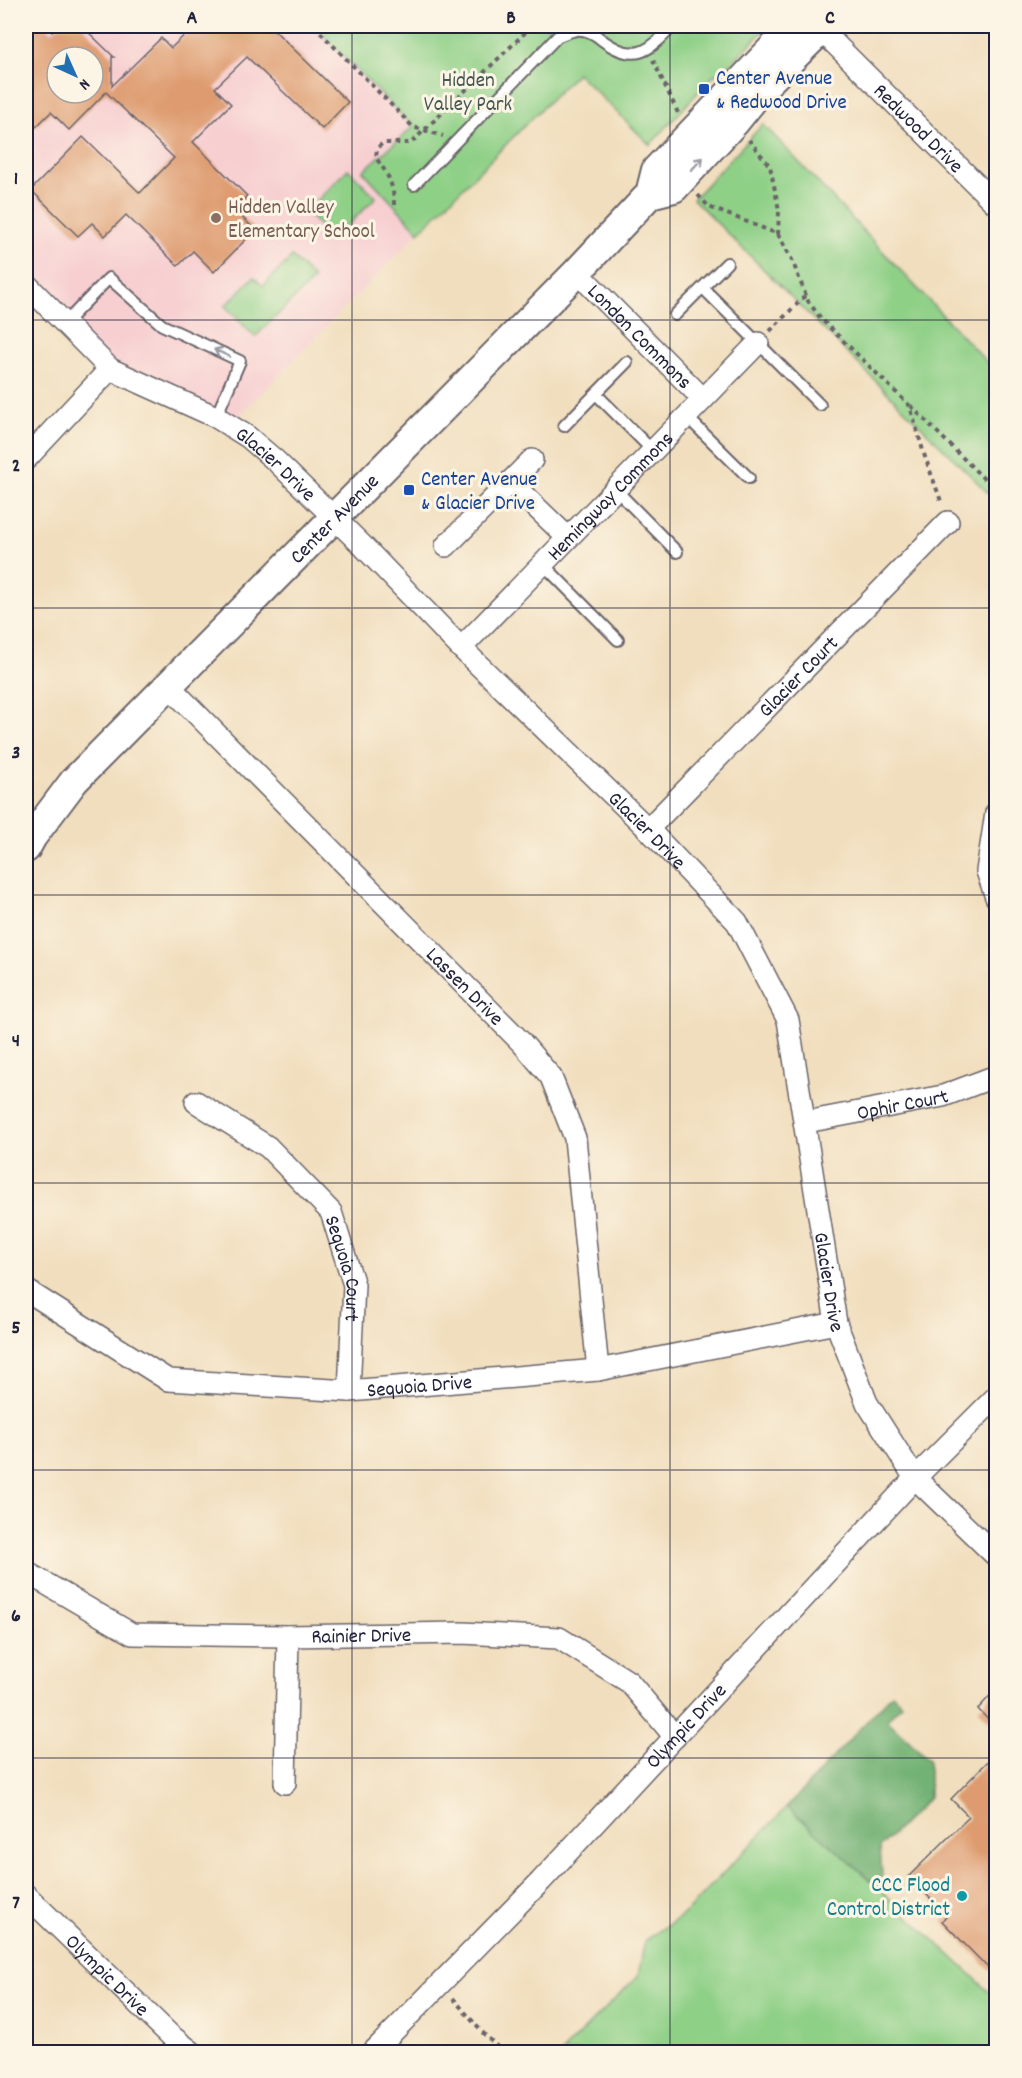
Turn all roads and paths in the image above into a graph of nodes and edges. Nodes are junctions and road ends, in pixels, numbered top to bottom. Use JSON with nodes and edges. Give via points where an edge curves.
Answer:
{"nodes":[{"id":1,"x":314,"y":26,"type":"edge"},
{"id":2,"x":531,"y":26,"type":"edge"},
{"id":3,"x":673,"y":26,"type":"edge"},
{"id":4,"x":814,"y":26,"type":"edge"},
{"id":5,"x":648,"y":48,"type":"junction"},
{"id":6,"x":735,"y":122,"type":"junction"},
{"id":7,"x":426,"y":129,"type":"junction"},
{"id":8,"x":688,"y":135,"type":"junction"},
{"id":9,"x":456,"y":141,"type":"junction"},
{"id":10,"x":684,"y":178,"type":"junction"},
{"id":11,"x":414,"y":185,"type":"dead end"},
{"id":12,"x":650,"y":194,"type":"junction"},
{"id":13,"x":996,"y":204,"type":"edge"},
{"id":14,"x":394,"y":205,"type":"dead end"},
{"id":15,"x":778,"y":234,"type":"junction"},
{"id":16,"x":727,"y":263,"type":"dead end"},
{"id":17,"x":577,"y":272,"type":"junction"},
{"id":18,"x":26,"y":284,"type":"edge"},
{"id":19,"x":703,"y":288,"type":"junction"},
{"id":20,"x":806,"y":295,"type":"junction"},
{"id":21,"x":675,"y":315,"type":"dead end"},
{"id":22,"x":65,"y":323,"type":"junction"},
{"id":23,"x":758,"y":343,"type":"junction"},
{"id":24,"x":627,"y":363,"type":"dead end"},
{"id":25,"x":110,"y":369,"type":"junction"},
{"id":26,"x":596,"y":394,"type":"junction"},
{"id":27,"x":703,"y":399,"type":"junction"},
{"id":28,"x":820,"y":405,"type":"dead end"},
{"id":29,"x":910,"y":406,"type":"junction"},
{"id":30,"x":686,"y":416,"type":"junction"},
{"id":31,"x":216,"y":417,"type":"junction"},
{"id":32,"x":564,"y":426,"type":"dead end"},
{"id":33,"x":653,"y":451,"type":"junction"},
{"id":34,"x":26,"y":459,"type":"edge"},
{"id":35,"x":532,"y":460,"type":"dead end"},
{"id":36,"x":749,"y":478,"type":"dead end"},
{"id":37,"x":510,"y":482,"type":"junction"},
{"id":38,"x":615,"y":489,"type":"junction"},
{"id":39,"x":996,"y":491,"type":"edge"},
{"id":40,"x":334,"y":518,"type":"junction"},
{"id":41,"x":948,"y":522,"type":"joint"},
{"id":42,"x":568,"y":538,"type":"junction"},
{"id":43,"x":446,"y":546,"type":"dead end"},
{"id":44,"x":677,"y":552,"type":"dead end"},
{"id":45,"x":543,"y":564,"type":"junction"},
{"id":46,"x":618,"y":640,"type":"dead end"},
{"id":47,"x":461,"y":648,"type":"junction"},
{"id":48,"x":168,"y":685,"type":"junction"},
{"id":49,"x":996,"y":813,"type":"edge"},
{"id":50,"x":648,"y":830,"type":"junction"},
{"id":51,"x":26,"y":848,"type":"edge"},
{"id":52,"x":996,"y":897,"type":"edge"},
{"id":53,"x":996,"y":1076,"type":"edge"},
{"id":54,"x":196,"y":1102,"type":"dead end"},
{"id":55,"x":806,"y":1122,"type":"junction"},
{"id":56,"x":26,"y":1290,"type":"edge"},
{"id":57,"x":836,"y":1323,"type":"junction"},
{"id":58,"x":598,"y":1370,"type":"junction"},
{"id":59,"x":349,"y":1391,"type":"junction"},
{"id":60,"x":996,"y":1397,"type":"edge"},
{"id":61,"x":915,"y":1478,"type":"junction"},
{"id":62,"x":996,"y":1556,"type":"edge"},
{"id":63,"x":26,"y":1572,"type":"edge"},
{"id":64,"x":288,"y":1636,"type":"junction"},
{"id":65,"x":675,"y":1737,"type":"junction"},
{"id":66,"x":285,"y":1784,"type":"dead end"},
{"id":67,"x":26,"y":1894,"type":"edge"},
{"id":68,"x":441,"y":1984,"type":"junction"},
{"id":69,"x":192,"y":2052,"type":"edge"},
{"id":70,"x":373,"y":2052,"type":"edge"},
{"id":71,"x":503,"y":2052,"type":"edge"}],
"edges":[{"from":1,"to":7,"type":"path","via":[[413,127]]},
{"from":2,"to":7,"type":"path"},
{"from":3,"to":5,"type":"lane"},
{"from":4,"to":6,"type":"street","name":"Center Avenue"},
{"from":4,"to":8,"type":"street","name":"Center Avenue"},
{"from":4,"to":13,"type":"street","name":"Redwood Drive"},
{"from":5,"to":8,"type":"path"},
{"from":5,"to":9,"type":"lane","via":[[625,53],[593,33],[577,30],[558,36]]},
{"from":10,"to":6,"type":"street","name":"Center Avenue","one_way":true},
{"from":6,"to":15,"type":"path","via":[[770,166],[779,210]]},
{"from":7,"to":9,"type":"path"},
{"from":7,"to":14,"type":"path","via":[[411,143],[383,143],[377,148],[376,158],[394,190]]},
{"from":8,"to":12,"type":"street","name":"Center Avenue","via":[[656,171]]},
{"from":9,"to":11,"type":"lane"},
{"from":10,"to":12,"type":"street","name":"Center Avenue","via":[[674,188]]},
{"from":10,"to":15,"type":"path","via":[[709,207]]},
{"from":12,"to":17,"type":"street","name":"Center Avenue"},
{"from":15,"to":20,"type":"path"},
{"from":16,"to":19,"type":"lane"},
{"from":17,"to":27,"type":"street","name":"London Commons"},
{"from":17,"to":40,"type":"street","name":"Center Avenue"},
{"from":18,"to":22,"type":"street","name":"Glacier Drive"},
{"from":19,"to":21,"type":"lane"},
{"from":19,"to":23,"type":"lane"},
{"from":20,"to":23,"type":"path"},
{"from":20,"to":29,"type":"path","via":[[822,320]]},
{"from":22,"to":25,"type":"street","name":"Glacier Drive"},
{"from":31,"to":22,"type":"lane","one_way":true,"via":[[240,361],[162,325],[109,278]]},
{"from":23,"to":27,"type":"street","name":"Hemingway Commons"},
{"from":23,"to":28,"type":"lane"},
{"from":24,"to":26,"type":"lane"},
{"from":25,"to":31,"type":"street","name":"Glacier Drive"},
{"from":25,"to":34,"type":"street"},
{"from":26,"to":32,"type":"lane"},
{"from":26,"to":33,"type":"lane"},
{"from":27,"to":30,"type":"street","name":"Hemingway Commons"},
{"from":29,"to":39,"type":"path"},
{"from":29,"to":41,"type":"path"},
{"from":30,"to":33,"type":"street","name":"Hemingway Commons"},
{"from":30,"to":36,"type":"lane"},
{"from":31,"to":40,"type":"street","name":"Glacier Drive","via":[[248,437]]},
{"from":33,"to":38,"type":"street","name":"Hemingway Commons"},
{"from":35,"to":37,"type":"street"},
{"from":37,"to":42,"type":"street"},
{"from":37,"to":43,"type":"street"},
{"from":38,"to":42,"type":"street","name":"Hemingway Commons"},
{"from":38,"to":44,"type":"lane"},
{"from":40,"to":47,"type":"street","name":"Glacier Drive"},
{"from":40,"to":48,"type":"street","name":"Center Avenue"},
{"from":41,"to":50,"type":"street","name":"Glacier Court"},
{"from":42,"to":45,"type":"street","name":"Hemingway Commons"},
{"from":45,"to":46,"type":"lane"},
{"from":45,"to":47,"type":"street","name":"Hemingway Commons"},
{"from":47,"to":50,"type":"street","name":"Glacier Drive"},
{"from":48,"to":51,"type":"street","name":"Center Avenue","via":[[74,781]]},
{"from":48,"to":58,"type":"street","name":"Lassen Drive","via":[[522,1043],[551,1077],[575,1138]]},
{"from":49,"to":52,"type":"street","via":[[987,871]]},
{"from":50,"to":55,"type":"street","name":"Glacier Drive","via":[[737,922],[789,1020]]},
{"from":53,"to":55,"type":"street","name":"Ophir Court","via":[[943,1096]]},
{"from":54,"to":59,"type":"street","name":"Sequoia Court","via":[[268,1148],[331,1212],[354,1284]]},
{"from":55,"to":57,"type":"street","name":"Glacier Drive"},
{"from":56,"to":59,"type":"street","name":"Sequoia Drive","via":[[168,1380]]},
{"from":57,"to":58,"type":"street","name":"Sequoia Drive"},
{"from":57,"to":61,"type":"street","name":"Glacier Drive","via":[[867,1403]]},
{"from":58,"to":59,"type":"street","name":"Sequoia Drive"},
{"from":60,"to":61,"type":"street","name":"Olympic Drive"},
{"from":61,"to":62,"type":"street","name":"Glacier Drive"},
{"from":61,"to":65,"type":"street","name":"Olympic Drive"},
{"from":63,"to":64,"type":"street","name":"Rainier Drive","via":[[132,1634]]},
{"from":64,"to":65,"type":"street","name":"Rainier Drive","via":[[462,1633],[559,1638],[629,1682]]},
{"from":64,"to":66,"type":"street"},
{"from":65,"to":68,"type":"street","name":"Olympic Drive"},
{"from":67,"to":69,"type":"street","name":"Olympic Drive"},
{"from":68,"to":70,"type":"street","name":"Olympic Drive"},
{"from":68,"to":71,"type":"path"}]}
